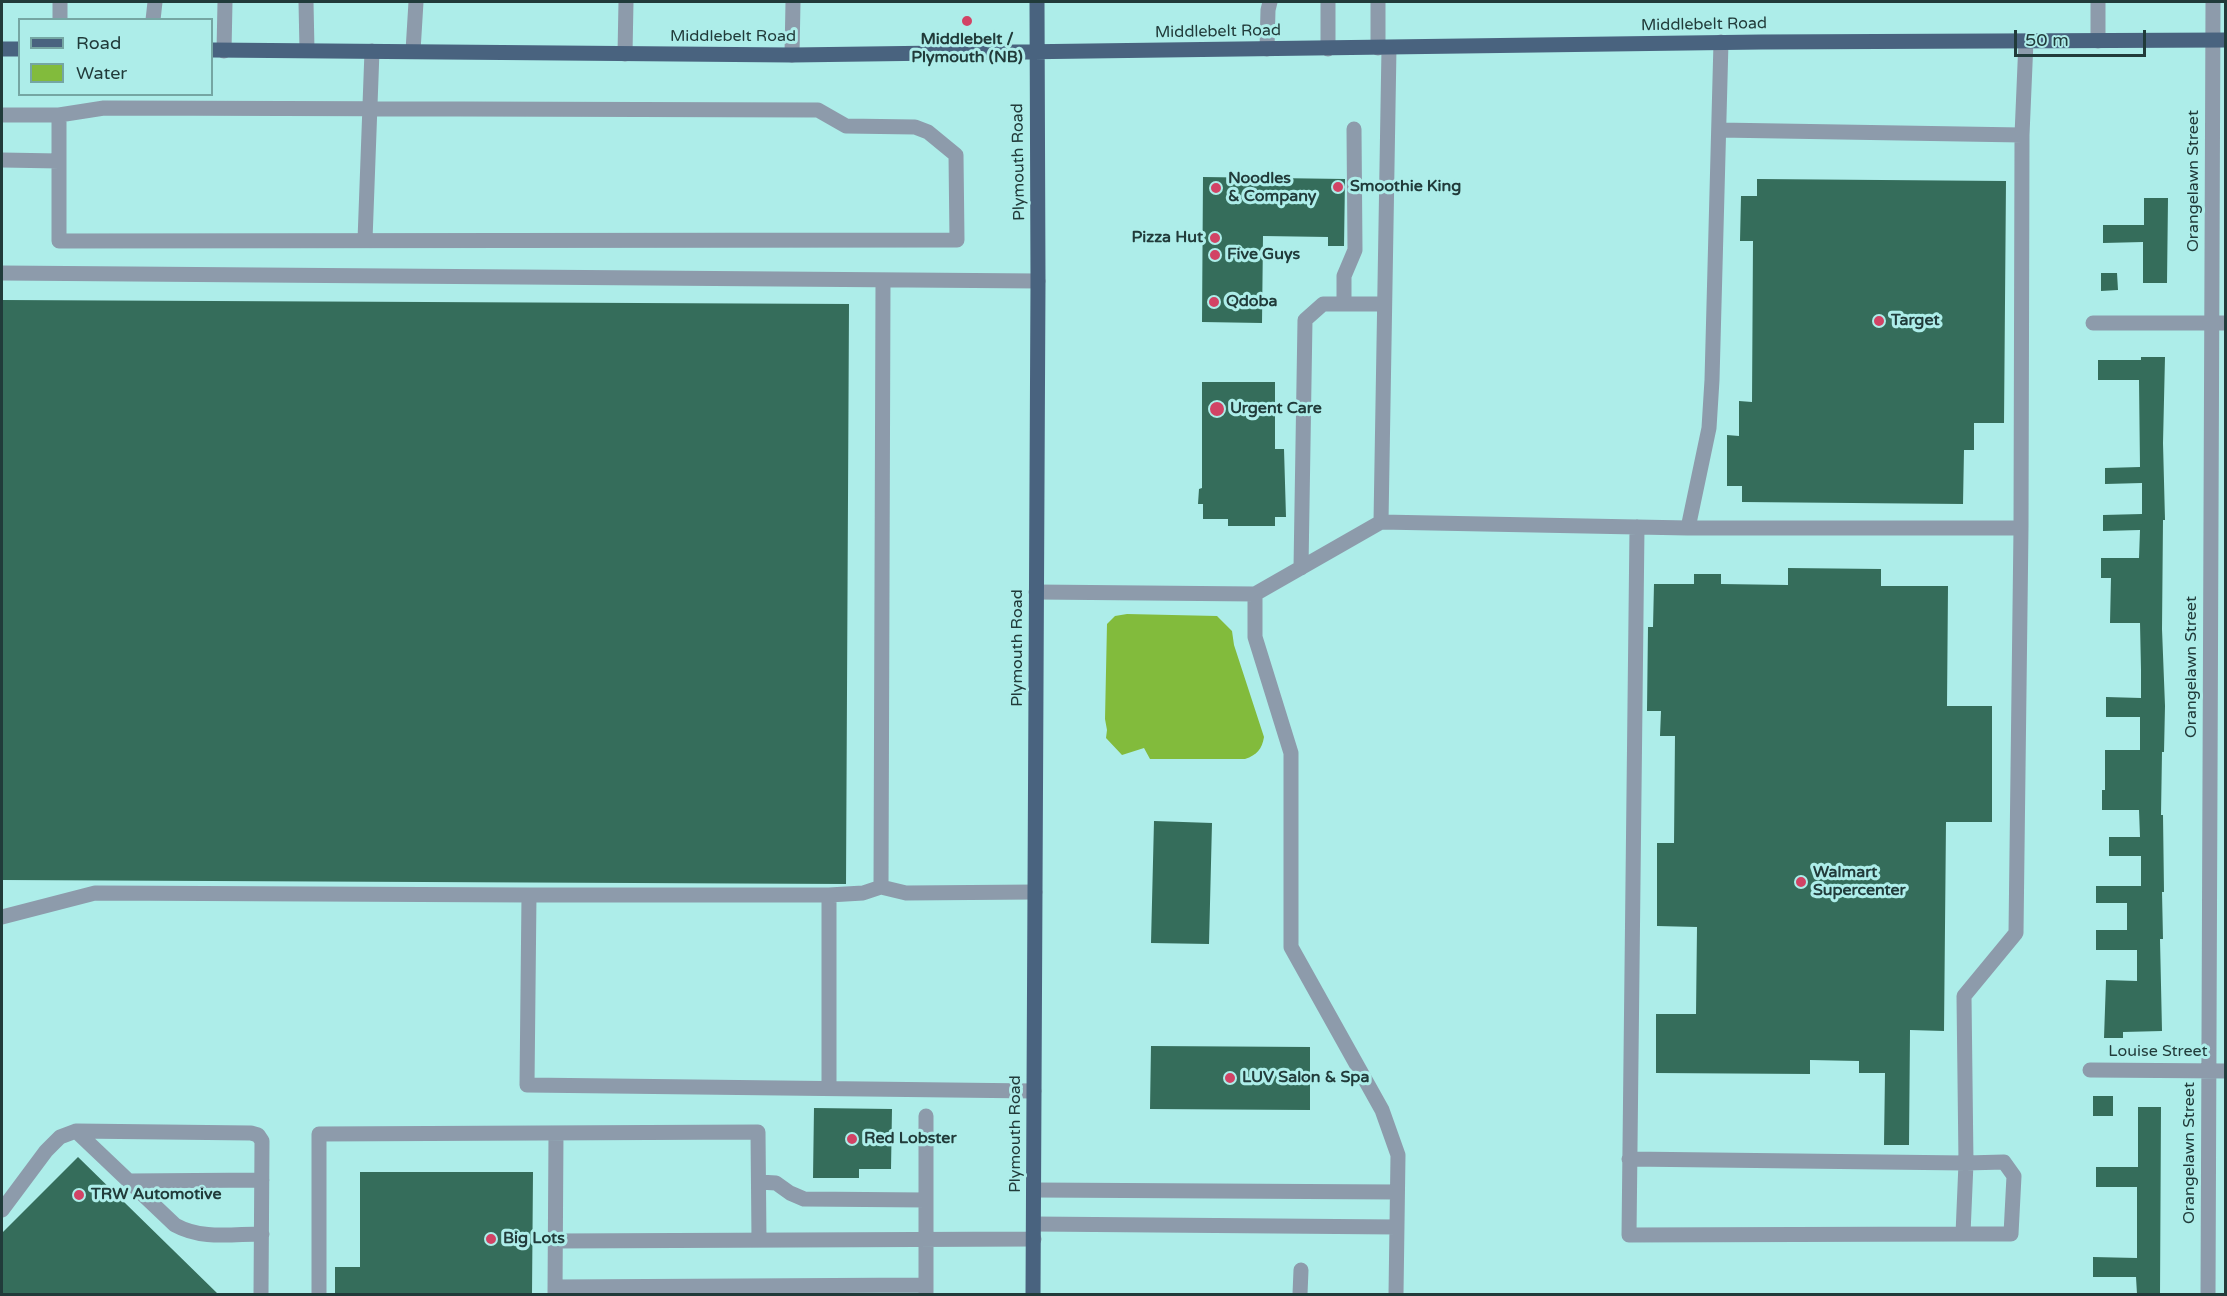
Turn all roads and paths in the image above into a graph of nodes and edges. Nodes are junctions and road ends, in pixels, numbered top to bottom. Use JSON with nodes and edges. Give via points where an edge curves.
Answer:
{"nodes":[{"id":1,"x":60,"y":2,"type":"edge"},
{"id":2,"x":155,"y":2,"type":"edge"},
{"id":3,"x":225,"y":2,"type":"edge"},
{"id":4,"x":306,"y":2,"type":"edge"},
{"id":5,"x":416,"y":2,"type":"edge"},
{"id":6,"x":626,"y":2,"type":"edge"},
{"id":7,"x":793,"y":2,"type":"edge"},
{"id":8,"x":1037,"y":2,"type":"edge"},
{"id":9,"x":1270,"y":2,"type":"edge"},
{"id":10,"x":1328,"y":2,"type":"edge"},
{"id":11,"x":1378,"y":2,"type":"edge"},
{"id":12,"x":2098,"y":2,"type":"edge"},
{"id":13,"x":2213,"y":2,"type":"edge"},
{"id":14,"x":60,"y":18,"type":"edge"},
{"id":15,"x":153,"y":18,"type":"edge"},
{"id":16,"x":2219,"y":40,"type":"edge"},
{"id":17,"x":2026,"y":41,"type":"junction"},
{"id":18,"x":2098,"y":41,"type":"junction"},
{"id":19,"x":1721,"y":42,"type":"junction"},
{"id":20,"x":1383,"y":48,"type":"junction"},
{"id":21,"x":2,"y":49,"type":"edge"},
{"id":22,"x":18,"y":49,"type":"edge"},
{"id":23,"x":1328,"y":49,"type":"junction"},
{"id":24,"x":307,"y":50,"type":"junction"},
{"id":25,"x":1267,"y":50,"type":"junction"},
{"id":26,"x":218,"y":51,"type":"edge"},
{"id":27,"x":372,"y":51,"type":"junction"},
{"id":28,"x":413,"y":51,"type":"junction"},
{"id":29,"x":1036,"y":53,"type":"junction"},
{"id":30,"x":625,"y":54,"type":"junction"},
{"id":31,"x":792,"y":55,"type":"junction"},
{"id":32,"x":369,"y":108,"type":"junction"},
{"id":33,"x":2,"y":115,"type":"edge"},
{"id":34,"x":59,"y":115,"type":"junction"},
{"id":35,"x":1354,"y":129,"type":"dead end"},
{"id":36,"x":1719,"y":130,"type":"junction"},
{"id":37,"x":2022,"y":135,"type":"junction"},
{"id":38,"x":2,"y":160,"type":"edge"},
{"id":39,"x":59,"y":160,"type":"junction"},
{"id":40,"x":2218,"y":199,"type":"edge"},
{"id":41,"x":365,"y":240,"type":"junction"},
{"id":42,"x":2,"y":273,"type":"edge"},
{"id":43,"x":883,"y":280,"type":"junction"},
{"id":44,"x":1038,"y":281,"type":"junction"},
{"id":45,"x":1344,"y":304,"type":"junction"},
{"id":46,"x":1384,"y":304,"type":"junction"},
{"id":47,"x":2093,"y":323,"type":"dead end"},
{"id":48,"x":2218,"y":323,"type":"edge"},
{"id":49,"x":1381,"y":522,"type":"junction"},
{"id":50,"x":1637,"y":527,"type":"junction"},
{"id":51,"x":1688,"y":528,"type":"junction"},
{"id":52,"x":2021,"y":528,"type":"junction"},
{"id":53,"x":1300,"y":568,"type":"junction"},
{"id":54,"x":1036,"y":592,"type":"junction"},
{"id":55,"x":1255,"y":594,"type":"junction"},
{"id":56,"x":882,"y":887,"type":"junction"},
{"id":57,"x":1035,"y":892,"type":"junction"},
{"id":58,"x":529,"y":895,"type":"junction"},
{"id":59,"x":829,"y":895,"type":"junction"},
{"id":60,"x":2,"y":917,"type":"edge"},
{"id":61,"x":2091,"y":1070,"type":"dead end"},
{"id":62,"x":2208,"y":1071,"type":"junction"},
{"id":63,"x":2226,"y":1071,"type":"edge"},
{"id":64,"x":829,"y":1087,"type":"junction"},
{"id":65,"x":1034,"y":1091,"type":"junction"},
{"id":66,"x":926,"y":1116,"type":"dead end"},
{"id":67,"x":76,"y":1131,"type":"junction"},
{"id":68,"x":556,"y":1133,"type":"junction"},
{"id":69,"x":1629,"y":1159,"type":"junction"},
{"id":70,"x":1966,"y":1163,"type":"junction"},
{"id":71,"x":262,"y":1180,"type":"junction"},
{"id":72,"x":129,"y":1181,"type":"junction"},
{"id":73,"x":759,"y":1182,"type":"junction"},
{"id":74,"x":1034,"y":1190,"type":"junction"},
{"id":75,"x":1397,"y":1191,"type":"junction"},
{"id":76,"x":926,"y":1200,"type":"junction"},
{"id":77,"x":2,"y":1210,"type":"edge"},
{"id":78,"x":1397,"y":1227,"type":"junction"},
{"id":79,"x":1034,"y":1232,"type":"junction"},
{"id":80,"x":262,"y":1234,"type":"junction"},
{"id":81,"x":1963,"y":1234,"type":"junction"},
{"id":82,"x":759,"y":1240,"type":"junction"},
{"id":83,"x":926,"y":1240,"type":"junction"},
{"id":84,"x":556,"y":1241,"type":"junction"},
{"id":85,"x":1301,"y":1270,"type":"dead end"},
{"id":86,"x":815,"y":1290,"type":"edge"},
{"id":87,"x":926,"y":1290,"type":"edge"},
{"id":88,"x":555,"y":1291,"type":"edge"},
{"id":89,"x":261,"y":1294,"type":"edge"},
{"id":90,"x":319,"y":1294,"type":"edge"},
{"id":91,"x":1033,"y":1294,"type":"edge"},
{"id":92,"x":1300,"y":1294,"type":"edge"},
{"id":93,"x":1396,"y":1294,"type":"edge"},
{"id":94,"x":2208,"y":1294,"type":"edge"}],
"edges":[{"from":1,"to":14,"type":"street"},
{"from":2,"to":15,"type":"street"},
{"from":3,"to":26,"type":"street"},
{"from":4,"to":24,"type":"street"},
{"from":5,"to":28,"type":"street"},
{"from":6,"to":30,"type":"street"},
{"from":7,"to":31,"type":"street"},
{"from":8,"to":29,"type":"main road","name":"Plymouth Road"},
{"from":9,"to":25,"type":"street"},
{"from":10,"to":23,"type":"street"},
{"from":11,"to":20,"type":"street"},
{"from":12,"to":18,"type":"street"},
{"from":13,"to":16,"type":"street","name":"Orangelawn Street"},
{"from":16,"to":18,"type":"main road","name":"Middlebelt Road"},
{"from":16,"to":40,"type":"street","name":"Orangelawn Street"},
{"from":17,"to":18,"type":"main road","name":"Middlebelt Road"},
{"from":17,"to":19,"type":"main road","name":"Middlebelt Road"},
{"from":17,"to":37,"type":"street"},
{"from":19,"to":20,"type":"main road","name":"Middlebelt Road"},
{"from":19,"to":36,"type":"street"},
{"from":20,"to":23,"type":"main road","name":"Middlebelt Road"},
{"from":20,"to":46,"type":"street"},
{"from":21,"to":22,"type":"main road"},
{"from":23,"to":25,"type":"main road","name":"Middlebelt Road"},
{"from":24,"to":26,"type":"main road","name":"Middlebelt Road"},
{"from":24,"to":27,"type":"main road","name":"Middlebelt Road"},
{"from":25,"to":29,"type":"main road","name":"Middlebelt Road"},
{"from":27,"to":28,"type":"main road","name":"Middlebelt Road"},
{"from":27,"to":32,"type":"street"},
{"from":28,"to":30,"type":"main road","name":"Middlebelt Road"},
{"from":29,"to":31,"type":"main road","name":"Middlebelt Road"},
{"from":29,"to":44,"type":"main road","name":"Plymouth Road"},
{"from":30,"to":31,"type":"main road","name":"Middlebelt Road"},
{"from":32,"to":34,"type":"street","via":[[99,108]]},
{"from":32,"to":41,"type":"street"},
{"from":32,"to":41,"type":"street","via":[[818,110],[846,126],[915,127],[928,132],[956,155],[957,240]]},
{"from":33,"to":34,"type":"street"},
{"from":34,"to":39,"type":"street"},
{"from":35,"to":45,"type":"street","via":[[1355,250],[1344,276]]},
{"from":36,"to":37,"type":"street"},
{"from":36,"to":51,"type":"street","via":[[1709,428]]},
{"from":37,"to":52,"type":"street"},
{"from":38,"to":39,"type":"street"},
{"from":39,"to":41,"type":"street","via":[[59,241]]},
{"from":40,"to":48,"type":"street","name":"Orangelawn Street"},
{"from":42,"to":43,"type":"street"},
{"from":43,"to":44,"type":"street"},
{"from":43,"to":56,"type":"street"},
{"from":44,"to":54,"type":"main road","name":"Plymouth Road"},
{"from":45,"to":46,"type":"street"},
{"from":45,"to":53,"type":"street","via":[[1323,304],[1305,320]]},
{"from":46,"to":49,"type":"street"},
{"from":47,"to":48,"type":"street"},
{"from":48,"to":62,"type":"street","name":"Orangelawn Street"},
{"from":49,"to":50,"type":"street"},
{"from":49,"to":53,"type":"street"},
{"from":50,"to":51,"type":"street"},
{"from":50,"to":69,"type":"street"},
{"from":51,"to":52,"type":"street"},
{"from":52,"to":70,"type":"street","via":[[2016,933],[1965,996]]},
{"from":53,"to":55,"type":"street"},
{"from":54,"to":55,"type":"street"},
{"from":54,"to":57,"type":"main road","name":"Plymouth Road"},
{"from":55,"to":75,"type":"street","via":[[1256,637],[1291,753],[1292,947],[1382,1110],[1398,1155]]},
{"from":56,"to":57,"type":"street","via":[[906,893]]},
{"from":56,"to":59,"type":"street"},
{"from":57,"to":65,"type":"main road","name":"Plymouth Road"},
{"from":58,"to":59,"type":"street"},
{"from":58,"to":60,"type":"street","via":[[95,892]]},
{"from":58,"to":64,"type":"street","via":[[527,1085]]},
{"from":59,"to":64,"type":"street"},
{"from":61,"to":62,"type":"street","name":"Louise Street"},
{"from":62,"to":63,"type":"street","name":"Louise Street"},
{"from":62,"to":94,"type":"street","name":"Orangelawn Street"},
{"from":64,"to":65,"type":"street"},
{"from":65,"to":74,"type":"main road","name":"Plymouth Road"},
{"from":66,"to":76,"type":"street"},
{"from":67,"to":71,"type":"street","via":[[251,1133],[262,1142]]},
{"from":67,"to":72,"type":"street"},
{"from":67,"to":77,"type":"street","via":[[60,1137],[45,1151]]},
{"from":68,"to":73,"type":"street","via":[[758,1132]]},
{"from":68,"to":84,"type":"street"},
{"from":68,"to":90,"type":"street","via":[[319,1134]]},
{"from":69,"to":70,"type":"street"},
{"from":69,"to":81,"type":"street","via":[[1629,1235]]},
{"from":70,"to":81,"type":"street"},
{"from":70,"to":81,"type":"street","via":[[2004,1162],[2014,1176],[2011,1234]]},
{"from":71,"to":72,"type":"street"},
{"from":71,"to":80,"type":"street"},
{"from":72,"to":80,"type":"street","via":[[175,1225],[189,1233]]},
{"from":73,"to":76,"type":"street","via":[[776,1183],[789,1194],[804,1199]]},
{"from":73,"to":82,"type":"street"},
{"from":74,"to":75,"type":"street"},
{"from":74,"to":79,"type":"main road","name":"Plymouth Road"},
{"from":75,"to":78,"type":"street"},
{"from":76,"to":83,"type":"street"},
{"from":78,"to":79,"type":"street"},
{"from":78,"to":93,"type":"street"},
{"from":79,"to":83,"type":"street"},
{"from":79,"to":91,"type":"main road","name":"Plymouth Road"},
{"from":80,"to":89,"type":"street"},
{"from":82,"to":83,"type":"street"},
{"from":82,"to":84,"type":"street"},
{"from":83,"to":87,"type":"street"},
{"from":84,"to":88,"type":"street"},
{"from":85,"to":92,"type":"street"},
{"from":86,"to":87,"type":"street"},
{"from":86,"to":88,"type":"street"}]}
